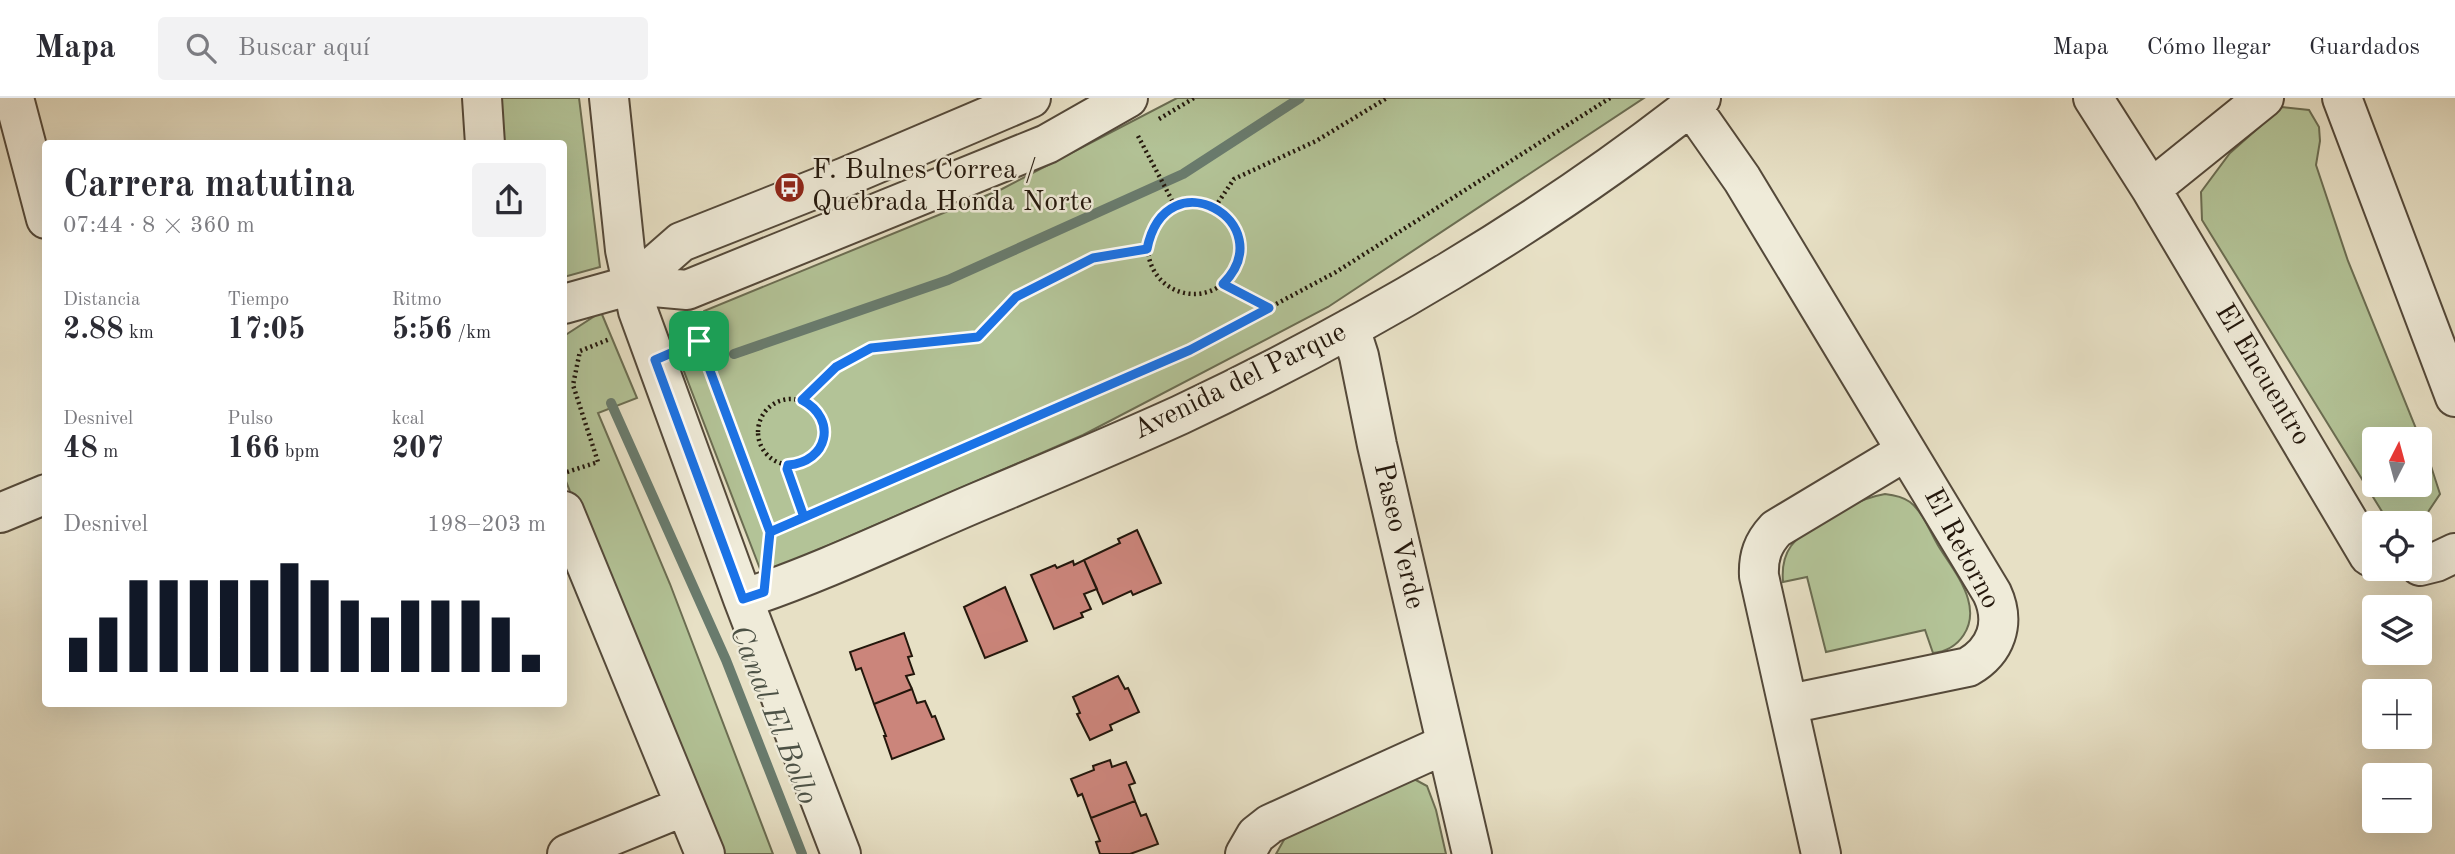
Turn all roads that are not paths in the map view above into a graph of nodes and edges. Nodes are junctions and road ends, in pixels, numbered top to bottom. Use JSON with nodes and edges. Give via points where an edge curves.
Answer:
{"nodes":[{"id":1,"x":14,"y":98,"type":"edge"},
{"id":2,"x":482,"y":98,"type":"edge"},
{"id":3,"x":608,"y":98,"type":"edge"},
{"id":4,"x":1029,"y":98,"type":"edge"},
{"id":5,"x":2093,"y":98,"type":"edge"},
{"id":6,"x":2264,"y":98,"type":"edge"},
{"id":7,"x":2342,"y":98,"type":"edge"},
{"id":8,"x":1696,"y":102,"type":"edge"},
{"id":9,"x":1132,"y":115,"type":"edge"},
{"id":10,"x":485,"y":140,"type":"edge"},
{"id":11,"x":1046,"y":144,"type":"junction"},
{"id":12,"x":2151,"y":189,"type":"junction"},
{"id":13,"x":42,"y":204,"type":"edge"},
{"id":14,"x":632,"y":285,"type":"junction"},
{"id":15,"x":567,"y":303,"type":"edge"},
{"id":16,"x":1350,"y":328,"type":"junction"},
{"id":17,"x":2455,"y":397,"type":"edge"},
{"id":18,"x":1906,"y":451,"type":"junction"},
{"id":19,"x":42,"y":496,"type":"edge"},
{"id":20,"x":0,"y":513,"type":"edge"},
{"id":21,"x":567,"y":519,"type":"edge"},
{"id":22,"x":2362,"y":544,"type":"edge"},
{"id":23,"x":2455,"y":553,"type":"edge"},
{"id":24,"x":2432,"y":563,"type":"edge"},
{"id":25,"x":754,"y":596,"type":"junction"},
{"id":26,"x":1789,"y":704,"type":"junction"},
{"id":27,"x":1446,"y":744,"type":"junction"},
{"id":28,"x":685,"y":806,"type":"junction"},
{"id":29,"x":567,"y":854,"type":"edge"},
{"id":30,"x":705,"y":854,"type":"edge"},
{"id":31,"x":841,"y":854,"type":"edge"},
{"id":32,"x":1245,"y":854,"type":"edge"},
{"id":33,"x":1472,"y":854,"type":"edge"},
{"id":34,"x":1821,"y":854,"type":"edge"}],
"edges":[{"from":1,"to":13,"type":"street"},
{"from":2,"to":10,"type":"street"},
{"from":3,"to":14,"type":"street"},
{"from":4,"to":11,"type":"street"},
{"from":4,"to":14,"type":"street","via":[[681,242]]},
{"from":5,"to":12,"type":"street","name":"El Encuentro"},
{"from":6,"to":12,"type":"street"},
{"from":7,"to":17,"type":"street"},
{"from":8,"to":16,"type":"street","name":"Avenida del Parque","via":[[1500,239]]},
{"from":8,"to":18,"type":"street","name":"El Retorno"},
{"from":9,"to":11,"type":"street"},
{"from":11,"to":14,"type":"street","via":[[687,290]]},
{"from":12,"to":22,"type":"street","name":"El Encuentro"},
{"from":14,"to":15,"type":"street"},
{"from":14,"to":25,"type":"street","via":[[655,360]]},
{"from":16,"to":25,"type":"street","name":"Avenida del Parque","via":[[1180,415]]},
{"from":16,"to":27,"type":"street","name":"Paseo Verde"},
{"from":18,"to":26,"type":"street","via":[[1785,523],[1762,549],[1759,576]]},
{"from":18,"to":26,"type":"street","name":"El Retorno","via":[[1996,601],[1995,640],[1984,656],[1968,667]]},
{"from":19,"to":20,"type":"street"},
{"from":21,"to":28,"type":"street"},
{"from":23,"to":24,"type":"street"},
{"from":25,"to":31,"type":"street"},
{"from":26,"to":34,"type":"street"},
{"from":27,"to":32,"type":"street","via":[[1270,824],[1256,835]]},
{"from":27,"to":33,"type":"street","name":"Paseo Verde"},
{"from":28,"to":29,"type":"street"},
{"from":28,"to":30,"type":"street"}]}
